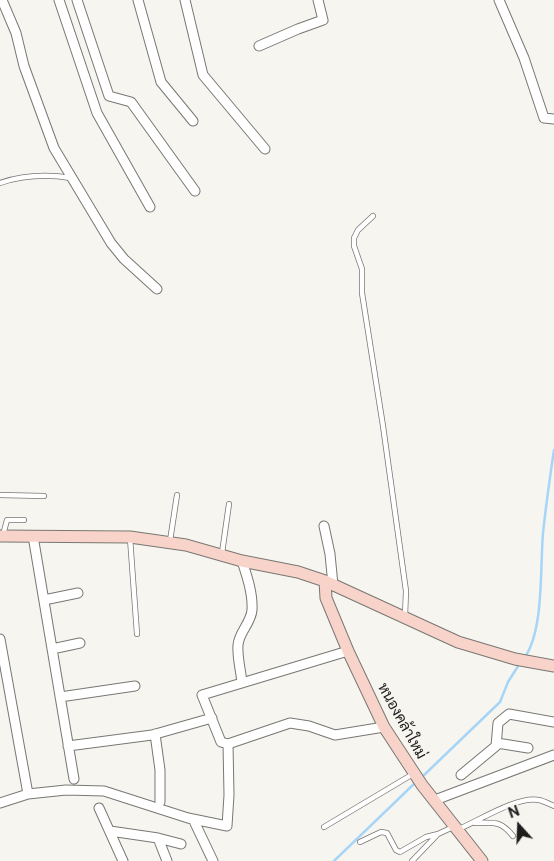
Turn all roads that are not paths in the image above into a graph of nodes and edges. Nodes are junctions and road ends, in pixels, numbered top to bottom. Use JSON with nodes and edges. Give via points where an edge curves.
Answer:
{"nodes":[{"id":1,"x":59,"y":0,"type":"edge"},
{"id":2,"x":77,"y":0,"type":"edge"},
{"id":3,"x":138,"y":0,"type":"edge"},
{"id":4,"x":186,"y":0,"type":"edge"},
{"id":5,"x":318,"y":0,"type":"edge"},
{"id":6,"x":499,"y":0,"type":"edge"},
{"id":7,"x":3,"y":1,"type":"edge"},
{"id":8,"x":259,"y":46,"type":"dead end"},
{"id":9,"x":554,"y":119,"type":"edge"},
{"id":10,"x":193,"y":121,"type":"dead end"},
{"id":11,"x":265,"y":149,"type":"dead end"},
{"id":12,"x":72,"y":179,"type":"junction"},
{"id":13,"x":0,"y":183,"type":"edge"},
{"id":14,"x":195,"y":191,"type":"dead end"},
{"id":15,"x":150,"y":207,"type":"dead end"},
{"id":16,"x":373,"y":216,"type":"dead end"},
{"id":17,"x":157,"y":289,"type":"dead end"},
{"id":18,"x":0,"y":495,"type":"edge"},
{"id":19,"x":177,"y":495,"type":"dead end"},
{"id":20,"x":44,"y":496,"type":"dead end"},
{"id":21,"x":229,"y":504,"type":"dead end"},
{"id":22,"x":24,"y":520,"type":"dead end"},
{"id":23,"x":324,"y":526,"type":"dead end"},
{"id":24,"x":1,"y":536,"type":"edge"},
{"id":25,"x":33,"y":536,"type":"junction"},
{"id":26,"x":130,"y":537,"type":"junction"},
{"id":27,"x":170,"y":542,"type":"junction"},
{"id":28,"x":221,"y":555,"type":"junction"},
{"id":29,"x":242,"y":560,"type":"junction"},
{"id":30,"x":329,"y":583,"type":"junction"},
{"id":31,"x":78,"y":593,"type":"dead end"},
{"id":32,"x":44,"y":600,"type":"junction"},
{"id":33,"x":405,"y":617,"type":"junction"},
{"id":34,"x":137,"y":634,"type":"dead end"},
{"id":35,"x":0,"y":639,"type":"edge"},
{"id":36,"x":80,"y":643,"type":"dead end"},
{"id":37,"x":52,"y":649,"type":"junction"},
{"id":38,"x":348,"y":651,"type":"junction"},
{"id":39,"x":554,"y":666,"type":"edge"},
{"id":40,"x":242,"y":684,"type":"junction"},
{"id":41,"x":135,"y":686,"type":"dead end"},
{"id":42,"x":60,"y":697,"type":"junction"},
{"id":43,"x":11,"y":703,"type":"junction"},
{"id":44,"x":0,"y":705,"type":"edge"},
{"id":45,"x":212,"y":718,"type":"junction"},
{"id":46,"x":554,"y":722,"type":"edge"},
{"id":47,"x":384,"y":727,"type":"junction"},
{"id":48,"x":155,"y":734,"type":"junction"},
{"id":49,"x":497,"y":743,"type":"junction"},
{"id":50,"x":228,"y":744,"type":"junction"},
{"id":51,"x":68,"y":746,"type":"junction"},
{"id":52,"x":528,"y":748,"type":"dead end"},
{"id":53,"x":554,"y":755,"type":"edge"},
{"id":54,"x":415,"y":774,"type":"junction"},
{"id":55,"x":461,"y":775,"type":"dead end"},
{"id":56,"x":74,"y":779,"type":"dead end"},
{"id":57,"x":28,"y":794,"type":"junction"},
{"id":58,"x":435,"y":800,"type":"junction"},
{"id":59,"x":160,"y":802,"type":"dead end"},
{"id":60,"x":0,"y":803,"type":"edge"},
{"id":61,"x":554,"y":806,"type":"edge"},
{"id":62,"x":99,"y":808,"type":"dead end"},
{"id":63,"x":193,"y":819,"type":"junction"},
{"id":64,"x":474,"y":823,"type":"junction"},
{"id":65,"x":324,"y":827,"type":"dead end"},
{"id":66,"x":456,"y":828,"type":"junction"},
{"id":67,"x":110,"y":831,"type":"junction"},
{"id":68,"x":438,"y":834,"type":"junction"},
{"id":69,"x":513,"y":836,"type":"dead end"},
{"id":70,"x":158,"y":838,"type":"junction"},
{"id":71,"x":360,"y":842,"type":"dead end"},
{"id":72,"x":181,"y":844,"type":"dead end"},
{"id":73,"x":123,"y":861,"type":"edge"},
{"id":74,"x":167,"y":861,"type":"edge"},
{"id":75,"x":213,"y":861,"type":"edge"},
{"id":76,"x":412,"y":861,"type":"edge"},
{"id":77,"x":482,"y":861,"type":"edge"}],
"edges":[{"from":1,"to":15,"type":"street","via":[[97,113]]},
{"from":2,"to":14,"type":"street","via":[[109,96],[131,102]]},
{"from":3,"to":10,"type":"street","via":[[161,82]]},
{"from":4,"to":11,"type":"street","via":[[203,75]]},
{"from":5,"to":8,"type":"street","via":[[323,20]]},
{"from":6,"to":9,"type":"street","via":[[524,58],[544,118]]},
{"from":7,"to":12,"type":"street","via":[[54,148]]},
{"from":12,"to":13,"type":"lane","via":[[49,174]]},
{"from":12,"to":17,"type":"street","via":[[111,243]]},
{"from":16,"to":33,"type":"lane","via":[[358,230],[354,246],[362,269],[362,293],[406,591]]},
{"from":18,"to":20,"type":"lane"},
{"from":19,"to":27,"type":"lane"},
{"from":21,"to":28,"type":"lane"},
{"from":22,"to":24,"type":"lane","via":[[7,520]]},
{"from":23,"to":30,"type":"street","via":[[330,554]]},
{"from":24,"to":25,"type":"main road"},
{"from":25,"to":26,"type":"main road"},
{"from":25,"to":32,"type":"street"},
{"from":26,"to":27,"type":"main road"},
{"from":26,"to":34,"type":"lane"},
{"from":27,"to":28,"type":"main road"},
{"from":28,"to":29,"type":"main road"},
{"from":29,"to":30,"type":"main road","via":[[298,572]]},
{"from":29,"to":40,"type":"street","via":[[250,587],[252,610],[238,644]]},
{"from":30,"to":33,"type":"main road"},
{"from":30,"to":38,"type":"main road","name":"หนองคล้าใหม่","via":[[326,598]]},
{"from":31,"to":32,"type":"street"},
{"from":32,"to":37,"type":"street"},
{"from":33,"to":39,"type":"main road","via":[[458,642],[515,659]]},
{"from":35,"to":43,"type":"street"},
{"from":36,"to":37,"type":"street"},
{"from":37,"to":42,"type":"street"},
{"from":38,"to":40,"type":"street"},
{"from":38,"to":47,"type":"main road","name":"หนองคล้าใหม่"},
{"from":40,"to":45,"type":"street","via":[[202,696]]},
{"from":41,"to":42,"type":"street"},
{"from":42,"to":51,"type":"street"},
{"from":43,"to":44,"type":"street"},
{"from":43,"to":57,"type":"street"},
{"from":45,"to":48,"type":"street"},
{"from":45,"to":50,"type":"street","via":[[220,742]]},
{"from":46,"to":49,"type":"street","via":[[509,714],[498,723]]},
{"from":47,"to":50,"type":"street","via":[[336,734],[290,723]]},
{"from":47,"to":54,"type":"main road","name":"หนองคล้าใหม่"},
{"from":48,"to":51,"type":"street"},
{"from":48,"to":59,"type":"street"},
{"from":49,"to":52,"type":"street"},
{"from":49,"to":55,"type":"street"},
{"from":50,"to":63,"type":"street","via":[[226,826]]},
{"from":51,"to":56,"type":"street"},
{"from":53,"to":58,"type":"street"},
{"from":54,"to":58,"type":"main road","name":"หนองคล้าใหม่"},
{"from":54,"to":65,"type":"lane"},
{"from":57,"to":60,"type":"street"},
{"from":57,"to":63,"type":"street","via":[[104,791]]},
{"from":58,"to":66,"type":"main road","name":"หนองคล้าใหม่"},
{"from":61,"to":64,"type":"lane","via":[[530,800],[501,808]]},
{"from":62,"to":67,"type":"street"},
{"from":63,"to":75,"type":"street"},
{"from":64,"to":66,"type":"lane"},
{"from":64,"to":69,"type":"lane","via":[[506,826]]},
{"from":66,"to":68,"type":"lane"},
{"from":66,"to":77,"type":"main road","name":"หนองคล้าใหม่"},
{"from":67,"to":70,"type":"street"},
{"from":67,"to":73,"type":"street"},
{"from":68,"to":71,"type":"lane","via":[[400,852],[387,833],[382,832]]},
{"from":68,"to":76,"type":"lane"},
{"from":70,"to":72,"type":"street"},
{"from":70,"to":74,"type":"street"}]}
